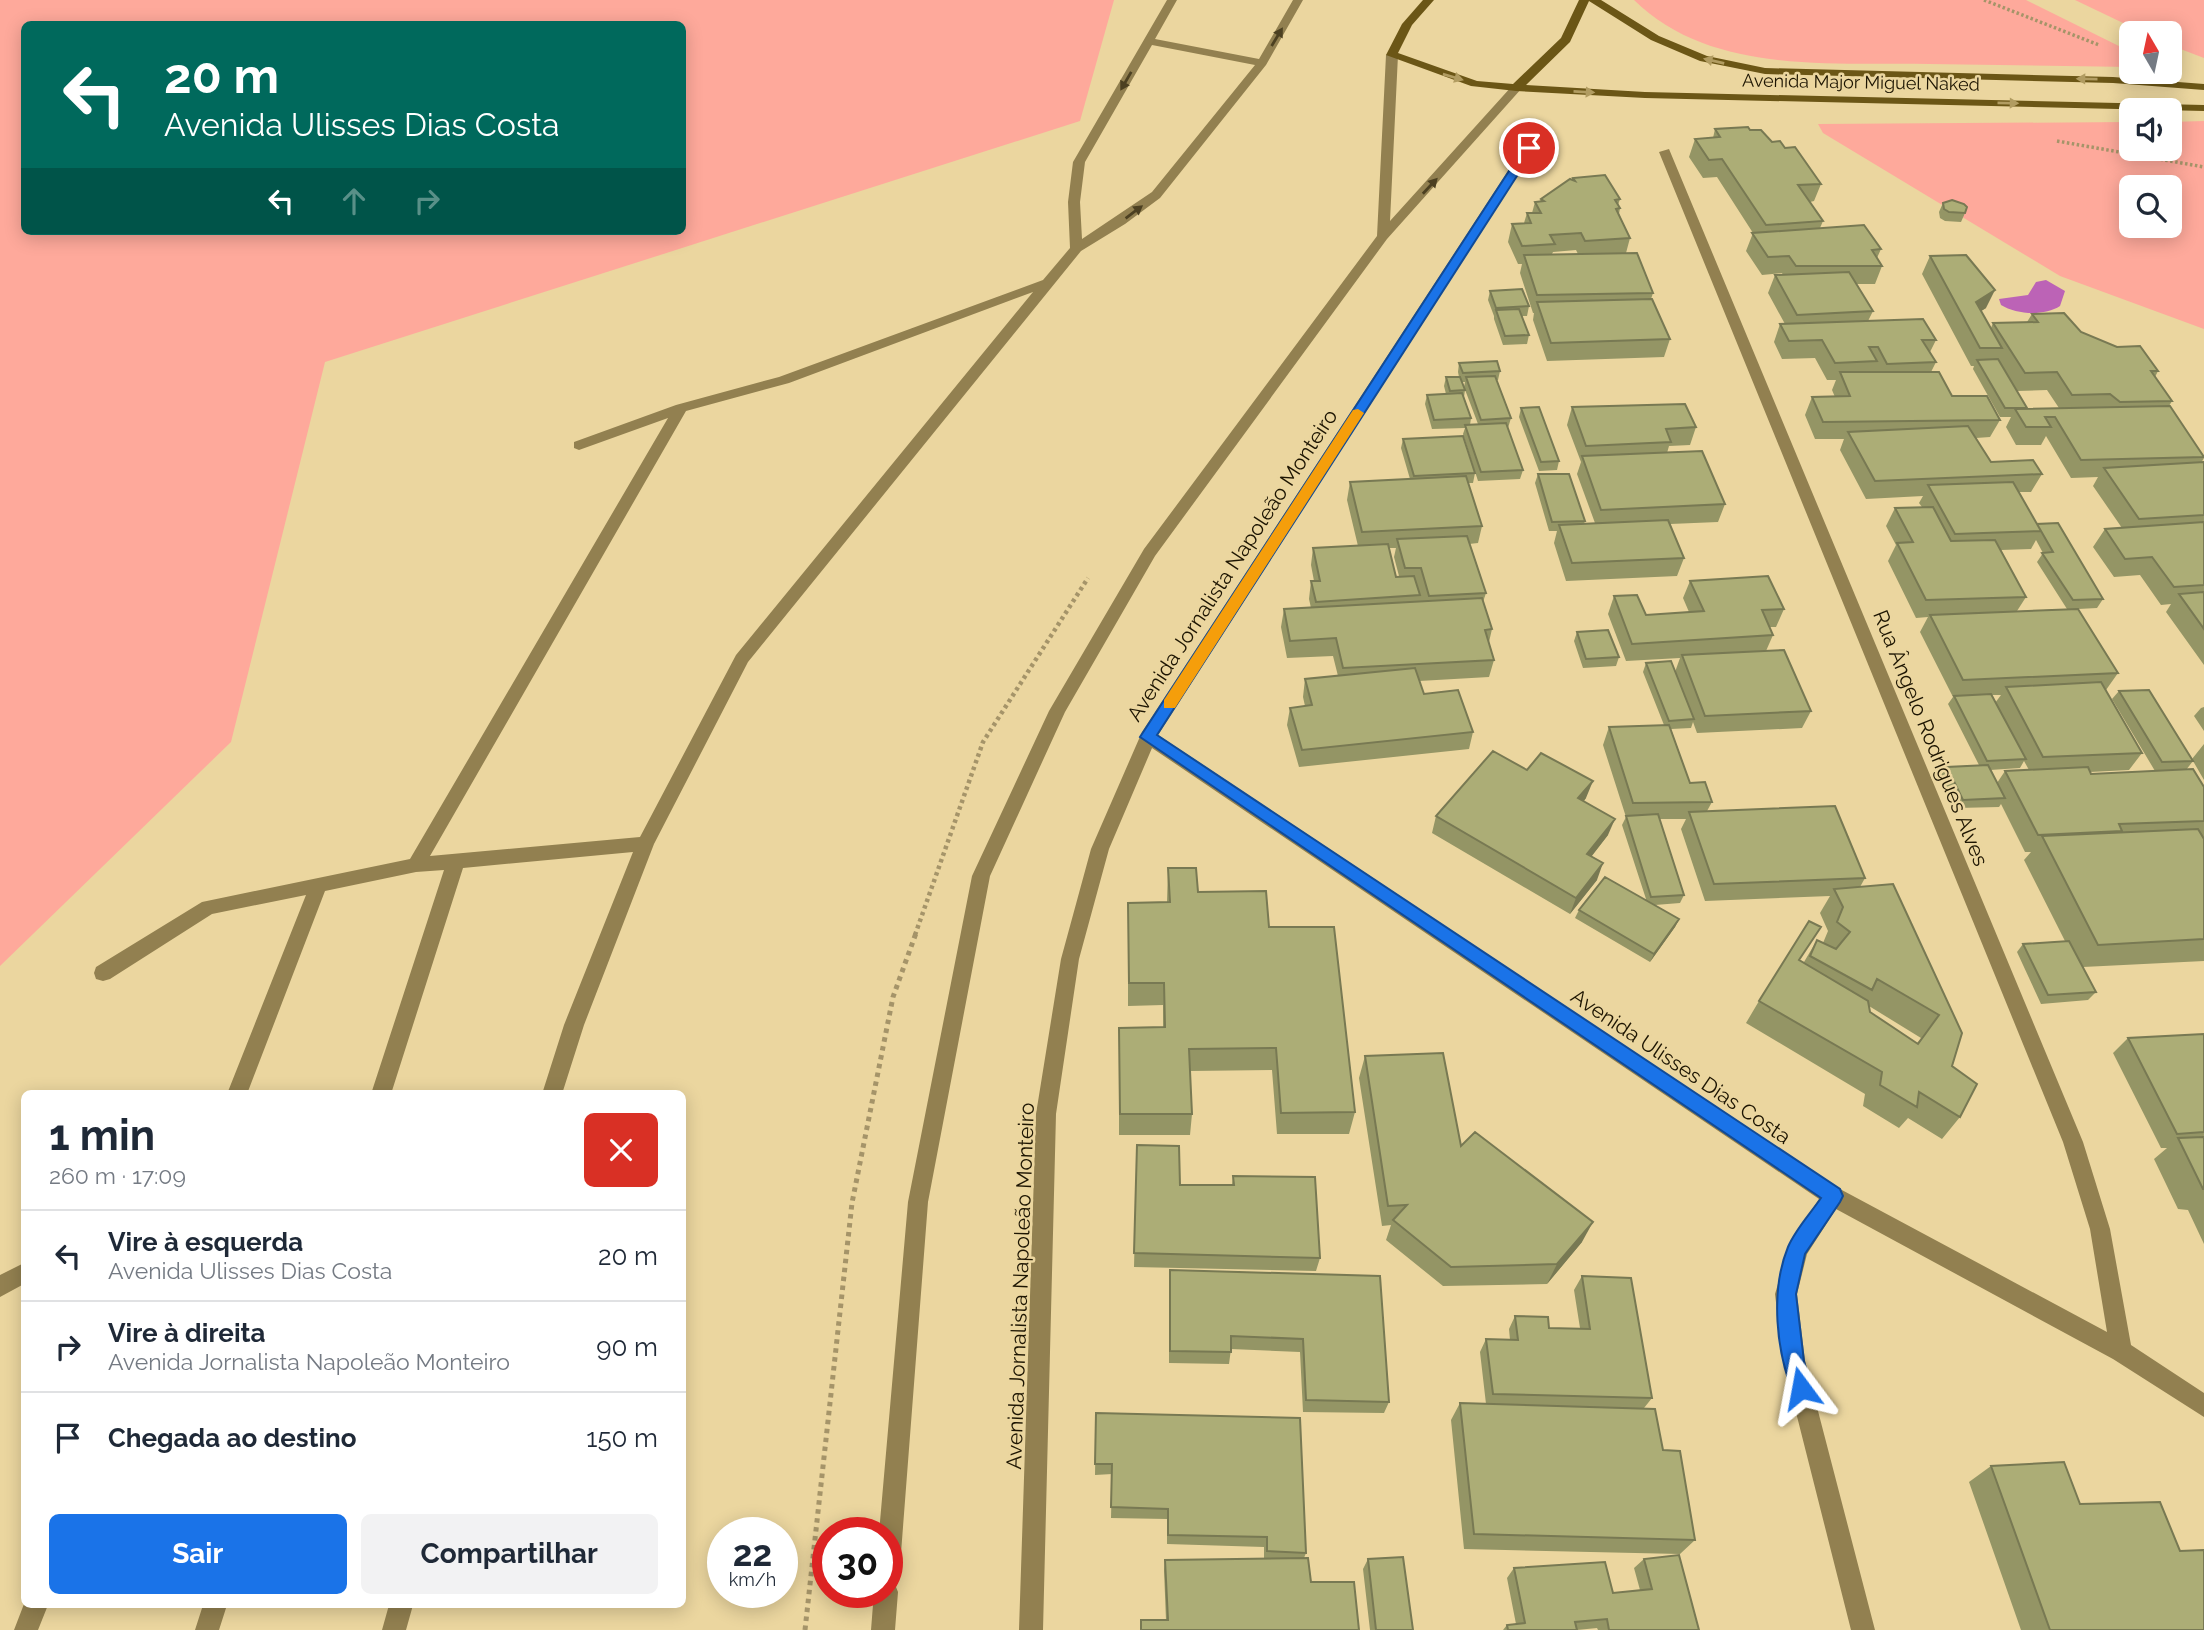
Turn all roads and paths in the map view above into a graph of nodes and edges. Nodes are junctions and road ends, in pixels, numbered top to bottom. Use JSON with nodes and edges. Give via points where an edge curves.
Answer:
{"nodes":[{"id":1,"x":1172,"y":0,"type":"edge"},
{"id":2,"x":1298,"y":0,"type":"edge"},
{"id":3,"x":1429,"y":0,"type":"edge"},
{"id":4,"x":1584,"y":0,"type":"edge"},
{"id":5,"x":1594,"y":0,"type":"edge"},
{"id":6,"x":1984,"y":0,"type":"edge"},
{"id":7,"x":1149,"y":41,"type":"junction"},
{"id":8,"x":2109,"y":50,"type":"dead end"},
{"id":9,"x":1392,"y":55,"type":"junction"},
{"id":10,"x":1262,"y":63,"type":"junction"},
{"id":11,"x":2204,"y":87,"type":"edge"},
{"id":12,"x":1516,"y":88,"type":"junction"},
{"id":13,"x":2204,"y":108,"type":"edge"},
{"id":14,"x":2046,"y":138,"type":"dead end"},
{"id":15,"x":1529,"y":148,"type":"dead end"},
{"id":16,"x":1665,"y":152,"type":"dead end"},
{"id":17,"x":2204,"y":167,"type":"edge"},
{"id":18,"x":1383,"y":236,"type":"junction"},
{"id":19,"x":1076,"y":248,"type":"junction"},
{"id":20,"x":1049,"y":282,"type":"junction"},
{"id":21,"x":681,"y":408,"type":"junction"},
{"id":22,"x":579,"y":445,"type":"dead end"},
{"id":23,"x":1148,"y":737,"type":"junction"},
{"id":24,"x":645,"y":844,"type":"junction"},
{"id":25,"x":456,"y":862,"type":"junction"},
{"id":26,"x":416,"y":865,"type":"junction"},
{"id":27,"x":319,"y":884,"type":"junction"},
{"id":28,"x":103,"y":973,"type":"dead end"},
{"id":29,"x":239,"y":1090,"type":"edge"},
{"id":30,"x":382,"y":1090,"type":"edge"},
{"id":31,"x":553,"y":1090,"type":"edge"},
{"id":32,"x":1833,"y":1196,"type":"junction"},
{"id":33,"x":21,"y":1275,"type":"edge"},
{"id":34,"x":0,"y":1287,"type":"edge"},
{"id":35,"x":2121,"y":1351,"type":"junction"},
{"id":36,"x":2204,"y":1406,"type":"edge"},
{"id":37,"x":892,"y":1517,"type":"edge"},
{"id":38,"x":35,"y":1608,"type":"edge"},
{"id":39,"x":214,"y":1608,"type":"edge"},
{"id":40,"x":400,"y":1608,"type":"edge"},
{"id":41,"x":885,"y":1608,"type":"edge"},
{"id":42,"x":26,"y":1630,"type":"edge"},
{"id":43,"x":207,"y":1630,"type":"edge"},
{"id":44,"x":394,"y":1630,"type":"edge"},
{"id":45,"x":883,"y":1630,"type":"edge"},
{"id":46,"x":1031,"y":1630,"type":"edge"},
{"id":47,"x":1863,"y":1630,"type":"edge"}],
"edges":[{"from":1,"to":7,"type":"street"},
{"from":10,"to":2,"type":"street","one_way":true},
{"from":3,"to":9,"type":"main road","via":[[1407,24]]},
{"from":4,"to":12,"type":"main road","via":[[1577,26],[1560,49]]},
{"from":11,"to":5,"type":"main road","name":"Avenida Major Miguel Naked","one_way":true,"via":[[2113,80],[1765,71],[1704,59],[1655,38]]},
{"from":6,"to":8,"type":"path"},
{"from":7,"to":10,"type":"street"},
{"from":7,"to":19,"type":"street","one_way":true,"via":[[1079,162],[1073,202]]},
{"from":9,"to":12,"type":"main road","name":"Avenida Major Miguel Naked","one_way":true,"via":[[1475,83]]},
{"from":9,"to":18,"type":"street"},
{"from":19,"to":10,"type":"street","one_way":true,"via":[[1156,195]]},
{"from":12,"to":13,"type":"main road","name":"Avenida Major Miguel Naked","one_way":true},
{"from":18,"to":12,"type":"street","one_way":true},
{"from":14,"to":17,"type":"path"},
{"from":15,"to":23,"type":"street","name":"Avenida Jornalista Napoleão Monteiro"},
{"from":16,"to":35,"type":"street","name":"Rua Ângelo Rodrigues Alves","via":[[2073,1142],[2100,1229]]},
{"from":18,"to":37,"type":"street","via":[[1149,553],[1056,711],[981,876],[918,1202]]},
{"from":19,"to":20,"type":"street"},
{"from":20,"to":21,"type":"street","via":[[784,380]]},
{"from":20,"to":24,"type":"street","via":[[742,659]]},
{"from":21,"to":22,"type":"street"},
{"from":21,"to":26,"type":"street"},
{"from":23,"to":32,"type":"street","name":"Avenida Ulisses Dias Costa"},
{"from":23,"to":46,"type":"street","name":"Avenida Jornalista Napoleão Monteiro","via":[[1100,849],[1083,910],[1070,959],[1046,1114]]},
{"from":24,"to":25,"type":"street"},
{"from":24,"to":31,"type":"street"},
{"from":25,"to":26,"type":"street"},
{"from":25,"to":30,"type":"street"},
{"from":26,"to":27,"type":"street"},
{"from":27,"to":28,"type":"street","via":[[208,907]]},
{"from":27,"to":29,"type":"street"},
{"from":32,"to":35,"type":"street","name":"Avenida Ulisses Dias Costa"},
{"from":32,"to":47,"type":"street","via":[[1797,1250],[1786,1294],[1794,1361]]},
{"from":33,"to":34,"type":"street"},
{"from":35,"to":36,"type":"street","name":"Avenida Ulisses Dias Costa"},
{"from":38,"to":42,"type":"street"},
{"from":39,"to":43,"type":"street"},
{"from":40,"to":44,"type":"street"},
{"from":41,"to":45,"type":"street"}]}
